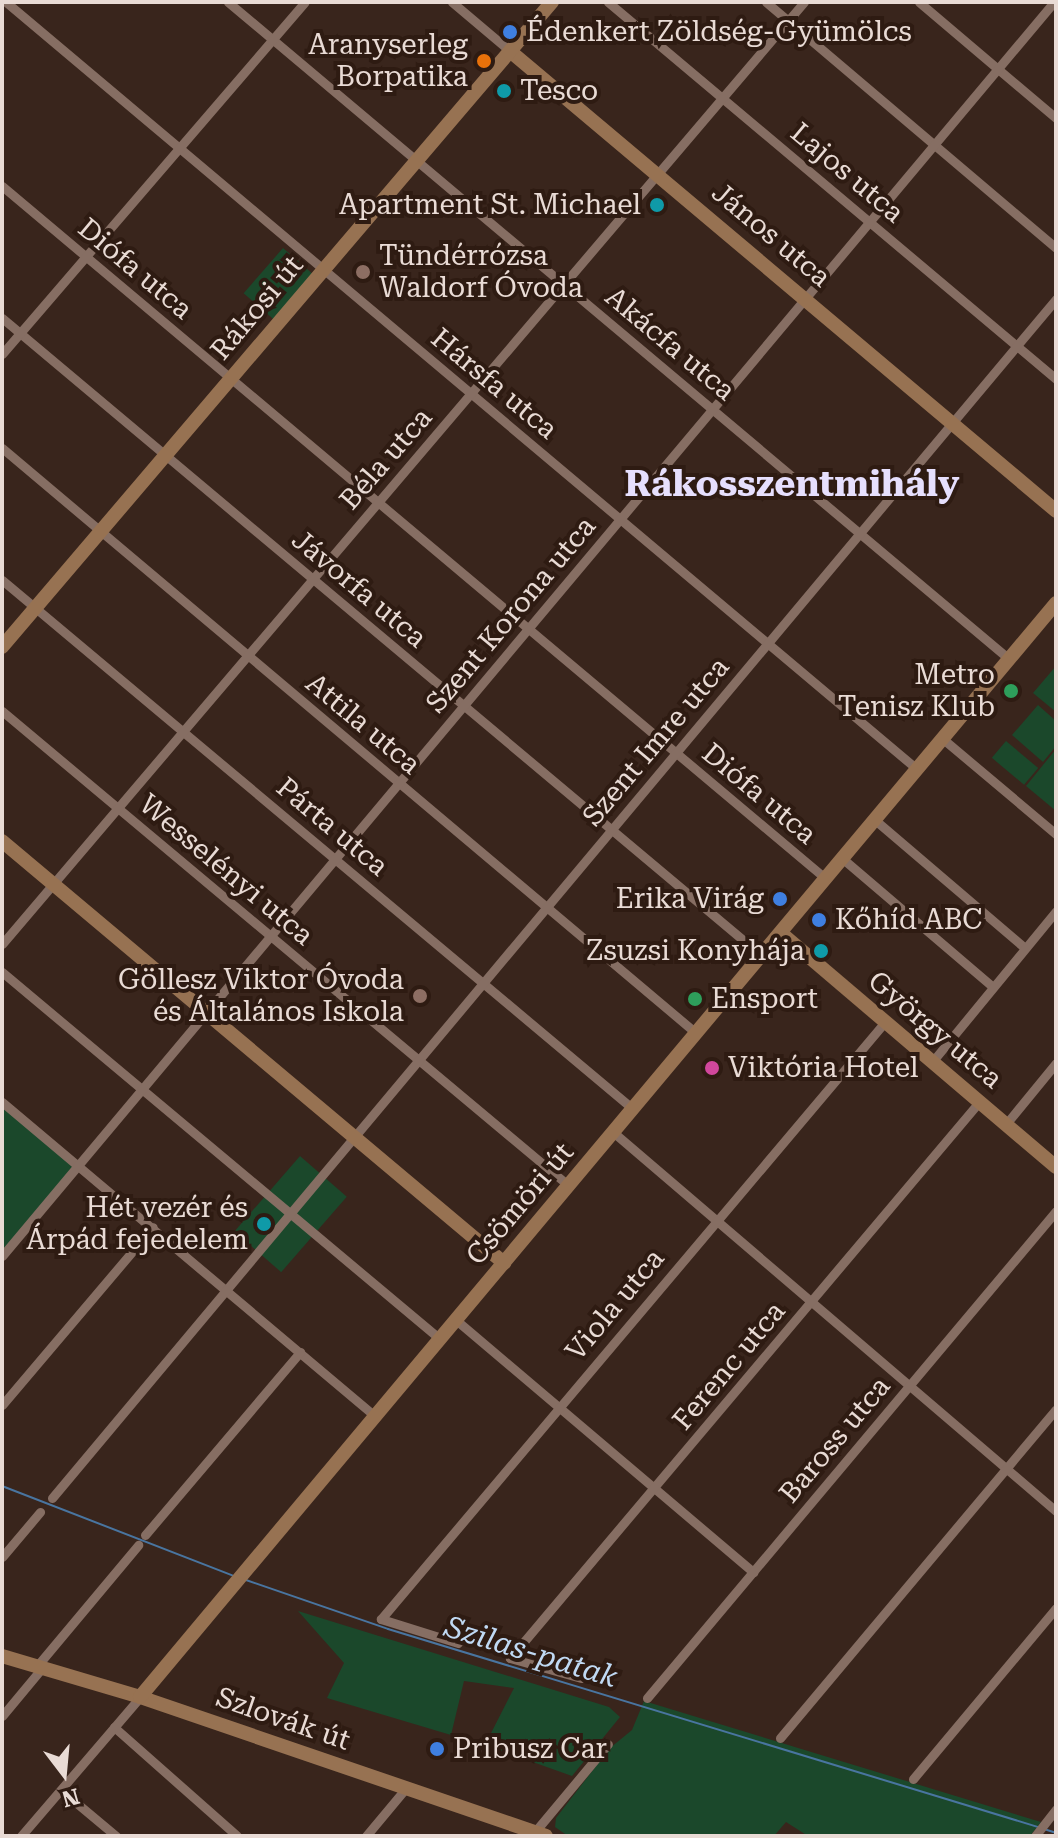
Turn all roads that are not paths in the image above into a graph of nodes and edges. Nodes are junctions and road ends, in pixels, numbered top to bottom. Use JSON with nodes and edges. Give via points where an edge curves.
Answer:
{"nodes":[{"id":1,"x":6,"y":2,"type":"edge"},
{"id":2,"x":228,"y":2,"type":"edge"},
{"id":3,"x":305,"y":2,"type":"edge"},
{"id":4,"x":452,"y":2,"type":"edge"},
{"id":5,"x":552,"y":2,"type":"edge"},
{"id":6,"x":608,"y":2,"type":"edge"},
{"id":7,"x":766,"y":2,"type":"edge"},
{"id":8,"x":804,"y":2,"type":"edge"},
{"id":9,"x":919,"y":2,"type":"edge"},
{"id":10,"x":1054,"y":2,"type":"edge"},
{"id":11,"x":789,"y":21,"type":"junction"},
{"id":12,"x":273,"y":40,"type":"junction"},
{"id":13,"x":510,"y":51,"type":"junction"},
{"id":14,"x":998,"y":69,"type":"junction"},
{"id":15,"x":723,"y":98,"type":"junction"},
{"id":16,"x":1056,"y":118,"type":"edge"},
{"id":17,"x":933,"y":146,"type":"junction"},
{"id":18,"x":177,"y":147,"type":"junction"},
{"id":19,"x":417,"y":161,"type":"junction"},
{"id":20,"x":658,"y":175,"type":"junction"},
{"id":21,"x":2,"y":186,"type":"edge"},
{"id":22,"x":871,"y":221,"type":"junction"},
{"id":23,"x":1056,"y":248,"type":"edge"},
{"id":24,"x":85,"y":255,"type":"junction"},
{"id":25,"x":324,"y":270,"type":"junction"},
{"id":26,"x":565,"y":284,"type":"junction"},
{"id":27,"x":807,"y":299,"type":"junction"},
{"id":28,"x":1056,"y":299,"type":"edge"},
{"id":29,"x":2,"y":318,"type":"edge"},
{"id":30,"x":20,"y":332,"type":"junction"},
{"id":31,"x":1017,"y":346,"type":"junction"},
{"id":32,"x":2,"y":354,"type":"edge"},
{"id":33,"x":231,"y":379,"type":"junction"},
{"id":34,"x":1056,"y":379,"type":"edge"},
{"id":35,"x":471,"y":393,"type":"junction"},
{"id":36,"x":713,"y":408,"type":"junction"},
{"id":37,"x":952,"y":423,"type":"junction"},
{"id":38,"x":2,"y":448,"type":"edge"},
{"id":39,"x":165,"y":456,"type":"junction"},
{"id":40,"x":378,"y":502,"type":"junction"},
{"id":41,"x":1056,"y":511,"type":"edge"},
{"id":42,"x":621,"y":519,"type":"junction"},
{"id":43,"x":101,"y":531,"type":"junction"},
{"id":44,"x":861,"y":533,"type":"junction"},
{"id":45,"x":312,"y":578,"type":"junction"},
{"id":46,"x":2,"y":580,"type":"edge"},
{"id":47,"x":1056,"y":603,"type":"edge"},
{"id":48,"x":36,"y":608,"type":"junction"},
{"id":49,"x":529,"y":629,"type":"junction"},
{"id":50,"x":768,"y":643,"type":"junction"},
{"id":51,"x":2,"y":647,"type":"edge"},
{"id":52,"x":246,"y":654,"type":"junction"},
{"id":53,"x":1009,"y":659,"type":"junction"},
{"id":54,"x":463,"y":705,"type":"junction"},
{"id":55,"x":2,"y":711,"type":"edge"},
{"id":56,"x":182,"y":731,"type":"junction"},
{"id":57,"x":943,"y":739,"type":"junction"},
{"id":58,"x":676,"y":753,"type":"junction"},
{"id":59,"x":917,"y":769,"type":"junction"},
{"id":60,"x":398,"y":783,"type":"junction"},
{"id":61,"x":118,"y":808,"type":"junction"},
{"id":62,"x":875,"y":820,"type":"junction"},
{"id":63,"x":612,"y":830,"type":"junction"},
{"id":64,"x":1056,"y":834,"type":"edge"},
{"id":65,"x":2,"y":841,"type":"edge"},
{"id":66,"x":335,"y":858,"type":"junction"},
{"id":67,"x":843,"y":859,"type":"junction"},
{"id":68,"x":826,"y":879,"type":"junction"},
{"id":69,"x":53,"y":884,"type":"junction"},
{"id":70,"x":546,"y":906,"type":"junction"},
{"id":71,"x":1056,"y":911,"type":"edge"},
{"id":72,"x":781,"y":933,"type":"junction"},
{"id":73,"x":270,"y":936,"type":"junction"},
{"id":74,"x":2,"y":944,"type":"edge"},
{"id":75,"x":1025,"y":948,"type":"junction"},
{"id":76,"x":762,"y":956,"type":"junction"},
{"id":77,"x":2,"y":972,"type":"edge"},
{"id":78,"x":482,"y":982,"type":"junction"},
{"id":79,"x":993,"y":987,"type":"junction"},
{"id":80,"x":207,"y":1014,"type":"junction"},
{"id":81,"x":885,"y":1022,"type":"junction"},
{"id":82,"x":696,"y":1033,"type":"junction"},
{"id":83,"x":418,"y":1060,"type":"junction"},
{"id":84,"x":932,"y":1062,"type":"junction"},
{"id":85,"x":1056,"y":1063,"type":"edge"},
{"id":86,"x":142,"y":1090,"type":"junction"},
{"id":87,"x":2,"y":1102,"type":"edge"},
{"id":88,"x":979,"y":1102,"type":"junction"},
{"id":89,"x":633,"y":1109,"type":"junction"},
{"id":90,"x":1006,"y":1124,"type":"junction"},
{"id":91,"x":613,"y":1132,"type":"junction"},
{"id":92,"x":354,"y":1137,"type":"junction"},
{"id":93,"x":77,"y":1165,"type":"junction"},
{"id":94,"x":1056,"y":1167,"type":"edge"},
{"id":95,"x":569,"y":1186,"type":"junction"},
{"id":96,"x":1056,"y":1211,"type":"edge"},
{"id":97,"x":289,"y":1213,"type":"junction"},
{"id":98,"x":715,"y":1220,"type":"junction"},
{"id":99,"x":153,"y":1227,"type":"junction"},
{"id":100,"x":2,"y":1256,"type":"edge"},
{"id":101,"x":504,"y":1263,"type":"junction"},
{"id":102,"x":225,"y":1290,"type":"junction"},
{"id":103,"x":811,"y":1303,"type":"junction"},
{"id":104,"x":456,"y":1320,"type":"junction"},
{"id":105,"x":440,"y":1339,"type":"junction"},
{"id":106,"x":300,"y":1352,"type":"junction"},
{"id":107,"x":910,"y":1385,"type":"junction"},
{"id":108,"x":2,"y":1405,"type":"edge"},
{"id":109,"x":558,"y":1406,"type":"junction"},
{"id":110,"x":1056,"y":1409,"type":"edge"},
{"id":111,"x":375,"y":1416,"type":"junction"},
{"id":112,"x":1006,"y":1468,"type":"junction"},
{"id":113,"x":654,"y":1488,"type":"junction"},
{"id":114,"x":52,"y":1498,"type":"dead end"},
{"id":115,"x":1056,"y":1511,"type":"edge"},
{"id":116,"x":40,"y":1512,"type":"dead end"},
{"id":117,"x":145,"y":1535,"type":"dead end"},
{"id":118,"x":138,"y":1545,"type":"dead end"},
{"id":119,"x":2,"y":1557,"type":"edge"},
{"id":120,"x":753,"y":1572,"type":"junction"},
{"id":121,"x":1056,"y":1608,"type":"edge"},
{"id":122,"x":458,"y":1643,"type":"dead end"},
{"id":123,"x":2,"y":1656,"type":"edge"},
{"id":124,"x":39,"y":1667,"type":"junction"},
{"id":125,"x":581,"y":1678,"type":"dead end"},
{"id":126,"x":140,"y":1697,"type":"junction"},
{"id":127,"x":647,"y":1698,"type":"dead end"},
{"id":128,"x":2,"y":1716,"type":"edge"},
{"id":129,"x":114,"y":1727,"type":"junction"},
{"id":130,"x":780,"y":1738,"type":"dead end"},
{"id":131,"x":608,"y":1744,"type":"dead end"},
{"id":132,"x":913,"y":1779,"type":"dead end"},
{"id":133,"x":406,"y":1788,"type":"junction"},
{"id":134,"x":61,"y":1790,"type":"junction"},
{"id":135,"x":1056,"y":1809,"type":"edge"},
{"id":136,"x":1049,"y":1822,"type":"edge"},
{"id":137,"x":238,"y":1835,"type":"edge"},
{"id":138,"x":537,"y":1835,"type":"edge"},
{"id":139,"x":21,"y":1836,"type":"edge"},
{"id":140,"x":116,"y":1836,"type":"edge"},
{"id":141,"x":366,"y":1836,"type":"edge"},
{"id":142,"x":1035,"y":1836,"type":"edge"}],
"edges":[{"from":1,"to":18,"type":"street","name":"Hársfa utca"},
{"from":2,"to":12,"type":"street","name":"Akácfa utca"},
{"from":3,"to":12,"type":"street"},
{"from":4,"to":13,"type":"street","name":"János utca"},
{"from":5,"to":13,"type":"main road","name":"Rákosi út"},
{"from":6,"to":15,"type":"street","name":"Lajos utca"},
{"from":7,"to":11,"type":"street"},
{"from":8,"to":11,"type":"street","name":"Béla utca"},
{"from":9,"to":14,"type":"street"},
{"from":10,"to":14,"type":"street","name":"Szent Korona utca"},
{"from":11,"to":15,"type":"street","name":"Béla utca"},
{"from":11,"to":17,"type":"street"},
{"from":12,"to":18,"type":"street"},
{"from":12,"to":19,"type":"street","name":"Akácfa utca"},
{"from":13,"to":19,"type":"main road","name":"Rákosi út"},
{"from":13,"to":20,"type":"main road","name":"János utca"},
{"from":14,"to":16,"type":"street"},
{"from":14,"to":17,"type":"street","name":"Szent Korona utca"},
{"from":15,"to":20,"type":"street","name":"Béla utca"},
{"from":15,"to":22,"type":"street","name":"Lajos utca"},
{"from":17,"to":22,"type":"street","name":"Szent Korona utca"},
{"from":17,"to":23,"type":"street"},
{"from":18,"to":24,"type":"street"},
{"from":18,"to":25,"type":"street","name":"Hársfa utca"},
{"from":19,"to":25,"type":"main road","name":"Rákosi út"},
{"from":19,"to":26,"type":"street","name":"Akácfa utca"},
{"from":20,"to":26,"type":"street","name":"Béla utca"},
{"from":20,"to":27,"type":"main road","name":"János utca"},
{"from":21,"to":24,"type":"street","name":"Diófa utca"},
{"from":22,"to":27,"type":"street","name":"Szent Korona utca"},
{"from":22,"to":31,"type":"street","name":"Lajos utca"},
{"from":24,"to":30,"type":"street"},
{"from":24,"to":33,"type":"street","name":"Diófa utca"},
{"from":25,"to":33,"type":"main road","name":"Rákosi út"},
{"from":25,"to":35,"type":"street","name":"Hársfa utca"},
{"from":26,"to":35,"type":"street","name":"Béla utca"},
{"from":26,"to":36,"type":"street","name":"Akácfa utca"},
{"from":27,"to":36,"type":"street","name":"Szent Korona utca"},
{"from":27,"to":37,"type":"main road","name":"János utca"},
{"from":28,"to":31,"type":"street","name":"Szent Imre utca"},
{"from":29,"to":30,"type":"street","name":"Jávorfa utca"},
{"from":30,"to":32,"type":"street"},
{"from":30,"to":39,"type":"street","name":"Jávorfa utca"},
{"from":31,"to":34,"type":"street","name":"Lajos utca"},
{"from":31,"to":37,"type":"street","name":"Szent Imre utca"},
{"from":33,"to":39,"type":"main road","name":"Rákosi út"},
{"from":33,"to":40,"type":"street","name":"Diófa utca"},
{"from":35,"to":40,"type":"street","name":"Béla utca"},
{"from":35,"to":42,"type":"street","name":"Hársfa utca"},
{"from":36,"to":42,"type":"street","name":"Szent Korona utca"},
{"from":36,"to":44,"type":"street","name":"Akácfa utca"},
{"from":37,"to":41,"type":"main road","name":"János utca"},
{"from":37,"to":44,"type":"street","name":"Szent Imre utca"},
{"from":38,"to":43,"type":"street","name":"Attila utca"},
{"from":39,"to":43,"type":"main road","name":"Rákosi út"},
{"from":39,"to":45,"type":"street","name":"Jávorfa utca"},
{"from":40,"to":45,"type":"street","name":"Béla utca"},
{"from":40,"to":49,"type":"street","name":"Diófa utca"},
{"from":42,"to":49,"type":"street","name":"Szent Korona utca"},
{"from":42,"to":50,"type":"street","name":"Hársfa utca"},
{"from":43,"to":48,"type":"main road","name":"Rákosi út"},
{"from":43,"to":52,"type":"street","name":"Attila utca"},
{"from":44,"to":50,"type":"street","name":"Szent Imre utca"},
{"from":44,"to":53,"type":"street","name":"Akácfa utca"},
{"from":45,"to":52,"type":"street","name":"Béla utca"},
{"from":45,"to":54,"type":"street","name":"Jávorfa utca"},
{"from":46,"to":48,"type":"street","name":"Párta utca"},
{"from":47,"to":53,"type":"main road","name":"Csömöri út"},
{"from":48,"to":51,"type":"main road","name":"Rákosi út"},
{"from":48,"to":56,"type":"street","name":"Párta utca"},
{"from":49,"to":54,"type":"street","name":"Szent Korona utca"},
{"from":49,"to":58,"type":"street","name":"Diófa utca"},
{"from":50,"to":58,"type":"street","name":"Szent Imre utca"},
{"from":50,"to":59,"type":"street","name":"Hársfa utca"},
{"from":52,"to":56,"type":"street","name":"Béla utca"},
{"from":52,"to":60,"type":"street","name":"Attila utca"},
{"from":53,"to":57,"type":"main road","name":"Csömöri út"},
{"from":54,"to":60,"type":"street","name":"Szent Korona utca"},
{"from":54,"to":63,"type":"street","name":"Jávorfa utca"},
{"from":55,"to":61,"type":"street","name":"Wesselényi utca"},
{"from":56,"to":61,"type":"street","name":"Béla utca"},
{"from":56,"to":66,"type":"street","name":"Párta utca"},
{"from":57,"to":59,"type":"main road","name":"Csömöri út"},
{"from":57,"to":64,"type":"street"},
{"from":58,"to":63,"type":"street","name":"Szent Imre utca"},
{"from":58,"to":68,"type":"street","name":"Diófa utca"},
{"from":59,"to":62,"type":"main road","name":"Csömöri út"},
{"from":60,"to":66,"type":"street","name":"Szent Korona utca"},
{"from":60,"to":70,"type":"street","name":"Attila utca"},
{"from":61,"to":69,"type":"street","name":"Béla utca"},
{"from":61,"to":73,"type":"street","name":"Wesselényi utca"},
{"from":62,"to":67,"type":"main road","name":"Csömöri út"},
{"from":62,"to":75,"type":"street"},
{"from":63,"to":70,"type":"street","name":"Szent Imre utca"},
{"from":63,"to":76,"type":"street","name":"Jávorfa utca"},
{"from":65,"to":69,"type":"main road"},
{"from":66,"to":73,"type":"street","name":"Szent Korona utca"},
{"from":66,"to":78,"type":"street","name":"Párta utca"},
{"from":67,"to":68,"type":"main road","name":"Csömöri út"},
{"from":67,"to":79,"type":"street"},
{"from":68,"to":72,"type":"main road","name":"Csömöri út"},
{"from":69,"to":74,"type":"street","name":"Béla utca"},
{"from":69,"to":80,"type":"main road"},
{"from":70,"to":78,"type":"street","name":"Szent Imre utca"},
{"from":70,"to":82,"type":"street","name":"Attila utca"},
{"from":71,"to":75,"type":"street"},
{"from":72,"to":76,"type":"main road","name":"Csömöri út"},
{"from":72,"to":81,"type":"main road","name":"György utca"},
{"from":73,"to":80,"type":"street","name":"Szent Korona utca"},
{"from":73,"to":83,"type":"street","name":"Wesselényi utca"},
{"from":75,"to":79,"type":"street"},
{"from":76,"to":82,"type":"main road","name":"Csömöri út"},
{"from":77,"to":86,"type":"street"},
{"from":78,"to":83,"type":"street","name":"Szent Imre utca"},
{"from":78,"to":89,"type":"street","name":"Párta utca"},
{"from":79,"to":84,"type":"street"},
{"from":80,"to":86,"type":"street","name":"Szent Korona utca"},
{"from":80,"to":92,"type":"main road"},
{"from":81,"to":84,"type":"main road","name":"György utca"},
{"from":81,"to":98,"type":"street","name":"Viola utca"},
{"from":82,"to":89,"type":"main road","name":"Csömöri út"},
{"from":83,"to":92,"type":"street","name":"Szent Imre utca"},
{"from":83,"to":95,"type":"street","name":"Wesselényi utca"},
{"from":84,"to":88,"type":"main road","name":"György utca"},
{"from":85,"to":90,"type":"street"},
{"from":86,"to":93,"type":"street","name":"Szent Korona utca"},
{"from":86,"to":97,"type":"street"},
{"from":87,"to":93,"type":"street"},
{"from":88,"to":90,"type":"main road","name":"György utca"},
{"from":88,"to":103,"type":"street","name":"Ferenc utca"},
{"from":89,"to":91,"type":"main road","name":"Csömöri út"},
{"from":90,"to":94,"type":"main road","name":"György utca"},
{"from":91,"to":95,"type":"main road","name":"Csömöri út"},
{"from":91,"to":98,"type":"street"},
{"from":92,"to":97,"type":"street","name":"Szent Imre utca"},
{"from":92,"to":101,"type":"main road"},
{"from":93,"to":99,"type":"street"},
{"from":93,"to":100,"type":"street","name":"Szent Korona utca"},
{"from":95,"to":101,"type":"main road","name":"Csömöri út"},
{"from":96,"to":107,"type":"street","name":"Baross utca"},
{"from":97,"to":102,"type":"street","name":"Szent Imre utca"},
{"from":97,"to":105,"type":"street"},
{"from":98,"to":103,"type":"street"},
{"from":98,"to":109,"type":"street","name":"Viola utca"},
{"from":99,"to":102,"type":"street"},
{"from":99,"to":108,"type":"street"},
{"from":101,"to":104,"type":"main road","name":"Csömöri út"},
{"from":102,"to":106,"type":"street"},
{"from":102,"to":114,"type":"street"},
{"from":103,"to":107,"type":"street"},
{"from":103,"to":113,"type":"street","name":"Ferenc utca"},
{"from":104,"to":105,"type":"main road","name":"Csömöri út"},
{"from":104,"to":109,"type":"street"},
{"from":105,"to":111,"type":"main road","name":"Csömöri út"},
{"from":106,"to":111,"type":"street"},
{"from":106,"to":117,"type":"street"},
{"from":107,"to":112,"type":"street"},
{"from":107,"to":120,"type":"street","name":"Baross utca"},
{"from":109,"to":113,"type":"street"},
{"from":109,"to":122,"type":"street","name":"Viola utca","via":[[381,1619]]},
{"from":110,"to":112,"type":"street"},
{"from":111,"to":126,"type":"main road","name":"Csömöri út"},
{"from":112,"to":115,"type":"street"},
{"from":112,"to":130,"type":"street"},
{"from":113,"to":120,"type":"street"},
{"from":113,"to":125,"type":"street","name":"Ferenc utca","via":[[510,1658]]},
{"from":116,"to":119,"type":"street"},
{"from":118,"to":124,"type":"street"},
{"from":120,"to":127,"type":"street","name":"Baross utca"},
{"from":121,"to":132,"type":"street"},
{"from":123,"to":124,"type":"main road","name":"Szlovák út"},
{"from":124,"to":126,"type":"main road","name":"Szlovák út"},
{"from":124,"to":128,"type":"street"},
{"from":126,"to":129,"type":"street","name":"Csömöri út"},
{"from":126,"to":133,"type":"main road","name":"Szlovák út"},
{"from":129,"to":134,"type":"street","name":"Csömöri út"},
{"from":129,"to":137,"type":"street"},
{"from":131,"to":138,"type":"street"},
{"from":133,"to":138,"type":"main road","name":"Szlovák út"},
{"from":133,"to":141,"type":"street"},
{"from":134,"to":139,"type":"street","name":"Csömöri út"},
{"from":134,"to":140,"type":"street"},
{"from":135,"to":136,"type":"street"},
{"from":136,"to":142,"type":"street"}]}
